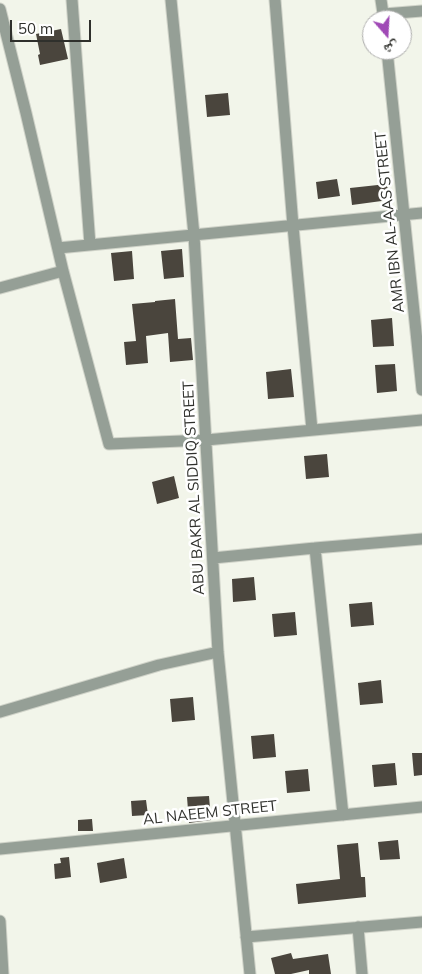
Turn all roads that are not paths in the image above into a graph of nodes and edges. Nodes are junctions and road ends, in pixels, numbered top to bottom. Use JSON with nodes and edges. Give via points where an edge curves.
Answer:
{"nodes":[{"id":1,"x":72,"y":0,"type":"edge"},
{"id":2,"x":171,"y":0,"type":"edge"},
{"id":3,"x":274,"y":0,"type":"edge"},
{"id":4,"x":0,"y":9,"type":"edge"},
{"id":5,"x":388,"y":60,"type":"edge"},
{"id":6,"x":422,"y":213,"type":"edge"},
{"id":7,"x":404,"y":215,"type":"junction"},
{"id":8,"x":293,"y":226,"type":"junction"},
{"id":9,"x":194,"y":235,"type":"junction"},
{"id":10,"x":90,"y":245,"type":"junction"},
{"id":11,"x":58,"y":248,"type":"junction"},
{"id":12,"x":63,"y":270,"type":"junction"},
{"id":13,"x":0,"y":288,"type":"edge"},
{"id":14,"x":422,"y":390,"type":"edge"},
{"id":15,"x":422,"y":420,"type":"edge"},
{"id":16,"x":312,"y":430,"type":"junction"},
{"id":17,"x":206,"y":440,"type":"junction"},
{"id":18,"x":422,"y":539,"type":"edge"},
{"id":19,"x":315,"y":548,"type":"junction"},
{"id":20,"x":213,"y":558,"type":"junction"},
{"id":21,"x":218,"y":652,"type":"junction"},
{"id":22,"x":0,"y":712,"type":"edge"},
{"id":23,"x":422,"y":807,"type":"edge"},
{"id":24,"x":343,"y":815,"type":"junction"},
{"id":25,"x":235,"y":826,"type":"junction"},
{"id":26,"x":0,"y":849,"type":"edge"},
{"id":27,"x":0,"y":921,"type":"edge"},
{"id":28,"x":422,"y":922,"type":"edge"},
{"id":29,"x":358,"y":927,"type":"junction"},
{"id":30,"x":246,"y":937,"type":"junction"},
{"id":31,"x":3,"y":974,"type":"edge"},
{"id":32,"x":250,"y":974,"type":"edge"},
{"id":33,"x":362,"y":974,"type":"edge"}],
"edges":[{"from":1,"to":10,"type":"street"},
{"from":2,"to":9,"type":"street","name":"ABU BAKR AL SIDDIQ STREET"},
{"from":3,"to":8,"type":"street"},
{"from":4,"to":11,"type":"street"},
{"from":5,"to":7,"type":"street","name":"AMR IBN AL-AAS STREET"},
{"from":6,"to":7,"type":"street"},
{"from":7,"to":8,"type":"street"},
{"from":7,"to":14,"type":"street","name":"AMR IBN AL-AAS STREET"},
{"from":8,"to":9,"type":"street"},
{"from":8,"to":16,"type":"street"},
{"from":9,"to":10,"type":"street"},
{"from":9,"to":17,"type":"street","name":"ABU BAKR AL SIDDIQ STREET"},
{"from":10,"to":11,"type":"street"},
{"from":11,"to":12,"type":"street"},
{"from":12,"to":13,"type":"street"},
{"from":12,"to":17,"type":"street","via":[[109,444]]},
{"from":15,"to":16,"type":"street"},
{"from":16,"to":17,"type":"street"},
{"from":17,"to":20,"type":"street","name":"ABU BAKR AL SIDDIQ STREET"},
{"from":18,"to":19,"type":"street"},
{"from":19,"to":20,"type":"street"},
{"from":19,"to":24,"type":"street"},
{"from":20,"to":21,"type":"street","name":"ABU BAKR AL SIDDIQ STREET"},
{"from":21,"to":22,"type":"street","via":[[159,665]]},
{"from":21,"to":25,"type":"street","name":"ABU BAKR AL SIDDIQ STREET"},
{"from":23,"to":24,"type":"street","name":"AL NAEEM STREET"},
{"from":24,"to":25,"type":"street","name":"AL NAEEM STREET"},
{"from":25,"to":26,"type":"street","name":"AL NAEEM STREET"},
{"from":25,"to":30,"type":"street","name":"ABU BAKR AL SIDDIQ STREET"},
{"from":27,"to":31,"type":"street"},
{"from":28,"to":29,"type":"street"},
{"from":29,"to":30,"type":"street"},
{"from":29,"to":33,"type":"street"},
{"from":30,"to":32,"type":"street","name":"ABU BAKR AL SIDDIQ STREET"}]}
